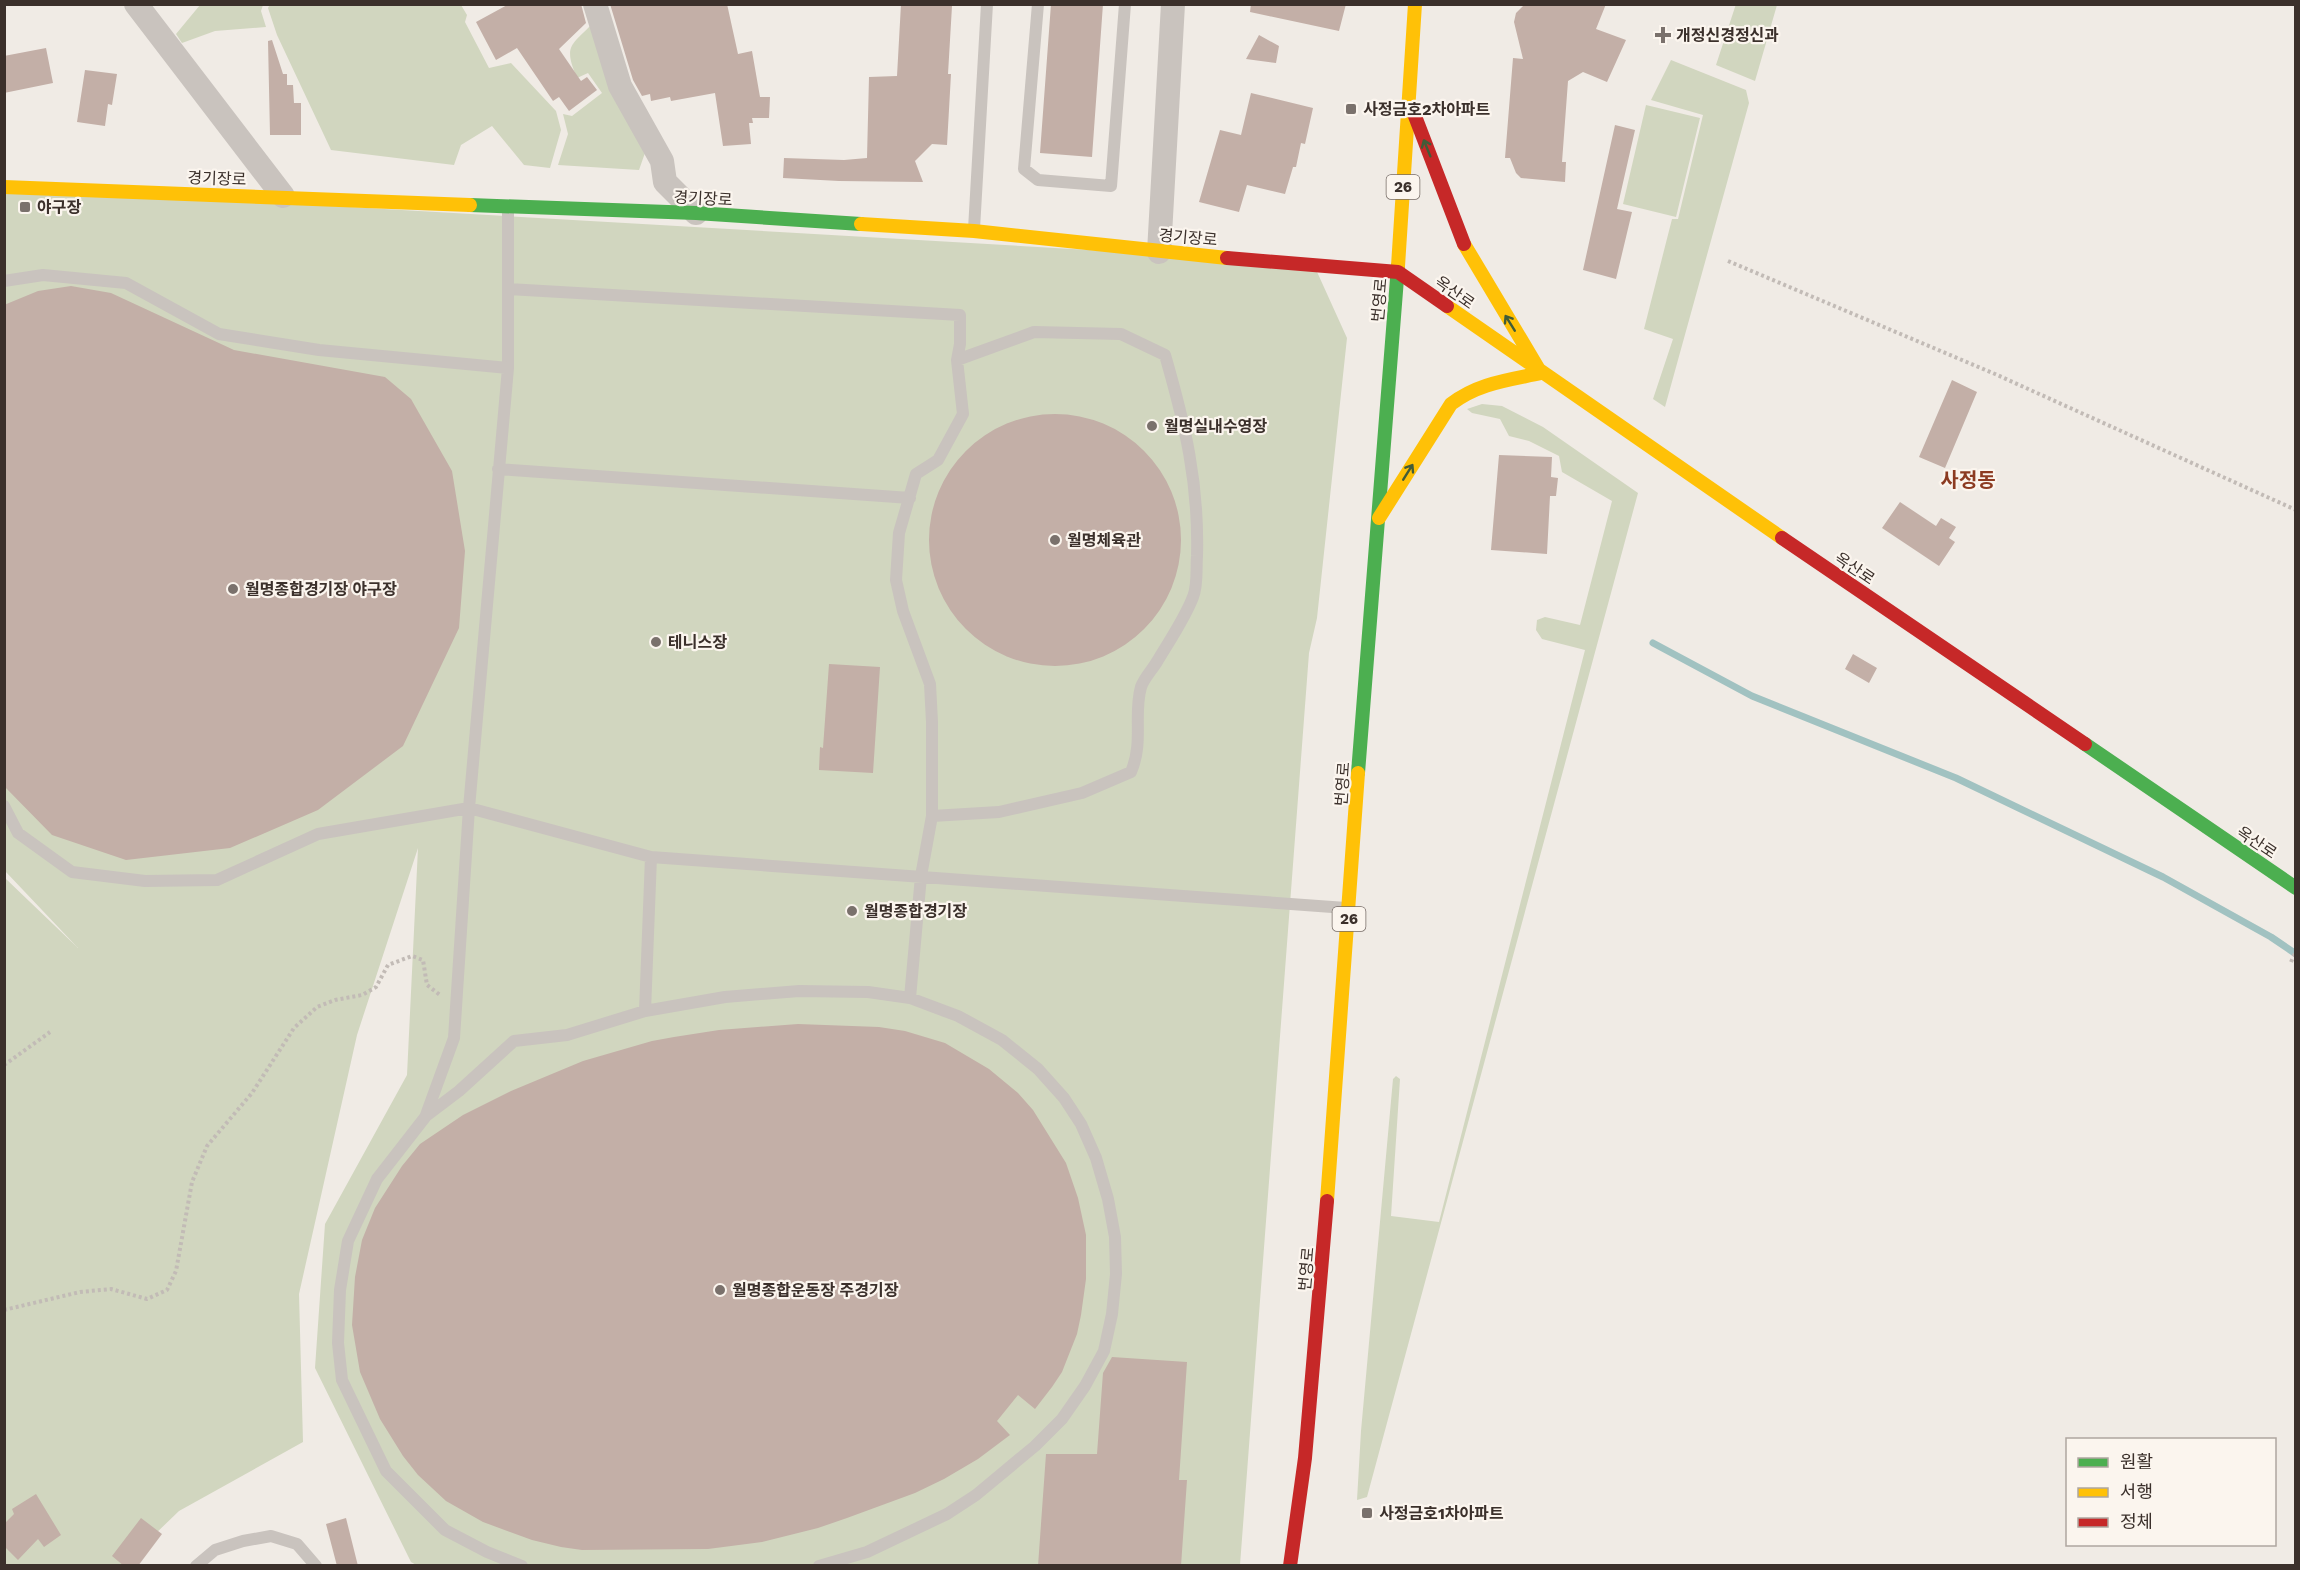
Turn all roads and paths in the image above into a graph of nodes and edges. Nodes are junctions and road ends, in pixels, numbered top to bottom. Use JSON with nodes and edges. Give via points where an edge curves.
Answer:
{"nodes":[{"id":1,"x":136,"y":4,"type":"edge"},
{"id":2,"x":595,"y":4,"type":"edge"},
{"id":3,"x":987,"y":4,"type":"edge"},
{"id":4,"x":1038,"y":4,"type":"edge"},
{"id":5,"x":1125,"y":4,"type":"edge"},
{"id":6,"x":1173,"y":4,"type":"edge"},
{"id":7,"x":1415,"y":4,"type":"edge"},
{"id":8,"x":1409,"y":101,"type":"junction"},
{"id":9,"x":4,"y":187,"type":"edge"},
{"id":10,"x":283,"y":196,"type":"junction"},
{"id":11,"x":508,"y":205,"type":"junction"},
{"id":12,"x":696,"y":213,"type":"junction"},
{"id":13,"x":974,"y":231,"type":"junction"},
{"id":14,"x":1159,"y":252,"type":"junction"},
{"id":15,"x":1728,"y":261,"type":"dead end"},
{"id":16,"x":1398,"y":272,"type":"junction"},
{"id":17,"x":4,"y":281,"type":"edge"},
{"id":18,"x":508,"y":289,"type":"junction"},
{"id":19,"x":957,"y":360,"type":"junction"},
{"id":20,"x":508,"y":368,"type":"junction"},
{"id":21,"x":1541,"y":373,"type":"junction"},
{"id":22,"x":498,"y":469,"type":"junction"},
{"id":23,"x":910,"y":498,"type":"junction"},
{"id":24,"x":2295,"y":510,"type":"edge"},
{"id":25,"x":1377,"y":521,"type":"junction"},
{"id":26,"x":4,"y":806,"type":"edge"},
{"id":27,"x":469,"y":808,"type":"junction"},
{"id":28,"x":932,"y":816,"type":"junction"},
{"id":29,"x":651,"y":857,"type":"junction"},
{"id":30,"x":921,"y":876,"type":"junction"},
{"id":31,"x":2295,"y":888,"type":"edge"},
{"id":32,"x":1350,"y":909,"type":"junction"},
{"id":33,"x":2295,"y":951,"type":"edge"},
{"id":34,"x":2291,"y":962,"type":"dead end"},
{"id":35,"x":910,"y":998,"type":"junction"},
{"id":36,"x":457,"y":1009,"type":"junction"},
{"id":37,"x":645,"y":1011,"type":"junction"},
{"id":38,"x":50,"y":1032,"type":"dead end"},
{"id":39,"x":4,"y":1065,"type":"edge"},
{"id":40,"x":426,"y":1116,"type":"junction"},
{"id":41,"x":4,"y":1310,"type":"edge"},
{"id":42,"x":196,"y":1566,"type":"edge"},
{"id":43,"x":316,"y":1566,"type":"edge"},
{"id":44,"x":522,"y":1566,"type":"edge"},
{"id":45,"x":819,"y":1566,"type":"edge"},
{"id":46,"x":1290,"y":1566,"type":"edge"}],
"edges":[{"from":1,"to":10,"type":"street"},
{"from":2,"to":12,"type":"street","via":[[620,86],[662,162],[665,182]]},
{"from":3,"to":13,"type":"lane"},
{"from":4,"to":5,"type":"lane","via":[[1024,169],[1038,180],[1111,186]]},
{"from":6,"to":14,"type":"street"},
{"from":7,"to":8,"type":"main road","name":"번영로","number":"26"},
{"from":8,"to":16,"type":"main road","name":"번영로","number":"26"},
{"from":21,"to":8,"type":"main road","one_way":true,"via":[[1466,249]]},
{"from":9,"to":10,"type":"main road","name":"경기장로"},
{"from":10,"to":11,"type":"main road","name":"경기장로"},
{"from":11,"to":12,"type":"main road","name":"경기장로"},
{"from":11,"to":18,"type":"lane"},
{"from":12,"to":13,"type":"main road","name":"경기장로"},
{"from":13,"to":14,"type":"main road","name":"경기장로"},
{"from":14,"to":16,"type":"main road","name":"경기장로"},
{"from":15,"to":24,"type":"path","via":[[1995,374]]},
{"from":16,"to":21,"type":"main road","name":"옥산로"},
{"from":16,"to":25,"type":"main road","name":"번영로","number":"26"},
{"from":17,"to":20,"type":"lane","via":[[43,275],[126,284],[219,334],[319,350]]},
{"from":18,"to":19,"type":"lane","via":[[960,315]]},
{"from":18,"to":20,"type":"lane"},
{"from":19,"to":23,"type":"lane","via":[[963,414],[938,460],[916,474]]},
{"from":19,"to":28,"type":"lane","via":[[1034,332],[1121,334],[1165,355],[1185,423],[1195,483],[1197,562],[1194,595],[1141,686],[1140,737],[1131,772],[1082,793],[999,812]]},
{"from":20,"to":22,"type":"lane"},
{"from":25,"to":21,"type":"main road","one_way":true,"via":[[1451,404],[1463,393]]},
{"from":21,"to":31,"type":"main road","name":"옥산로"},
{"from":22,"to":23,"type":"lane"},
{"from":22,"to":27,"type":"lane"},
{"from":23,"to":28,"type":"lane","via":[[899,533],[896,580],[930,684]]},
{"from":25,"to":32,"type":"main road","name":"번영로","number":"26"},
{"from":26,"to":27,"type":"lane","via":[[18,833],[72,872],[145,881],[216,880],[318,834]]},
{"from":27,"to":29,"type":"lane"},
{"from":27,"to":36,"type":"lane"},
{"from":28,"to":30,"type":"lane"},
{"from":29,"to":30,"type":"lane"},
{"from":29,"to":37,"type":"lane"},
{"from":30,"to":32,"type":"lane"},
{"from":30,"to":35,"type":"lane"},
{"from":32,"to":46,"type":"main road","name":"번영로","number":"26","via":[[1305,1458]]},
{"from":33,"to":34,"type":"path"},
{"from":35,"to":37,"type":"lane","via":[[868,992],[799,991],[725,997]]},
{"from":35,"to":45,"type":"lane","via":[[958,1016],[1002,1040],[1064,1098],[1081,1124],[1096,1158],[1115,1237],[1112,1314],[1104,1351],[1085,1386],[1062,1419],[1035,1446],[947,1514],[867,1552]]},
{"from":36,"to":40,"type":"lane","via":[[454,1038]]},
{"from":36,"to":41,"type":"path","via":[[427,985],[423,960],[412,956],[388,965],[376,987],[362,995],[316,1006],[294,1028],[252,1093],[207,1146],[192,1182],[176,1271],[167,1290],[147,1299],[111,1289],[80,1292]]},
{"from":37,"to":40,"type":"lane","via":[[567,1035],[514,1041]]},
{"from":38,"to":39,"type":"path"},
{"from":40,"to":44,"type":"lane","via":[[377,1179],[348,1241],[340,1290],[338,1343],[342,1380],[386,1471],[445,1530]]},
{"from":42,"to":43,"type":"lane","via":[[215,1550],[271,1536],[297,1544]]}]}
